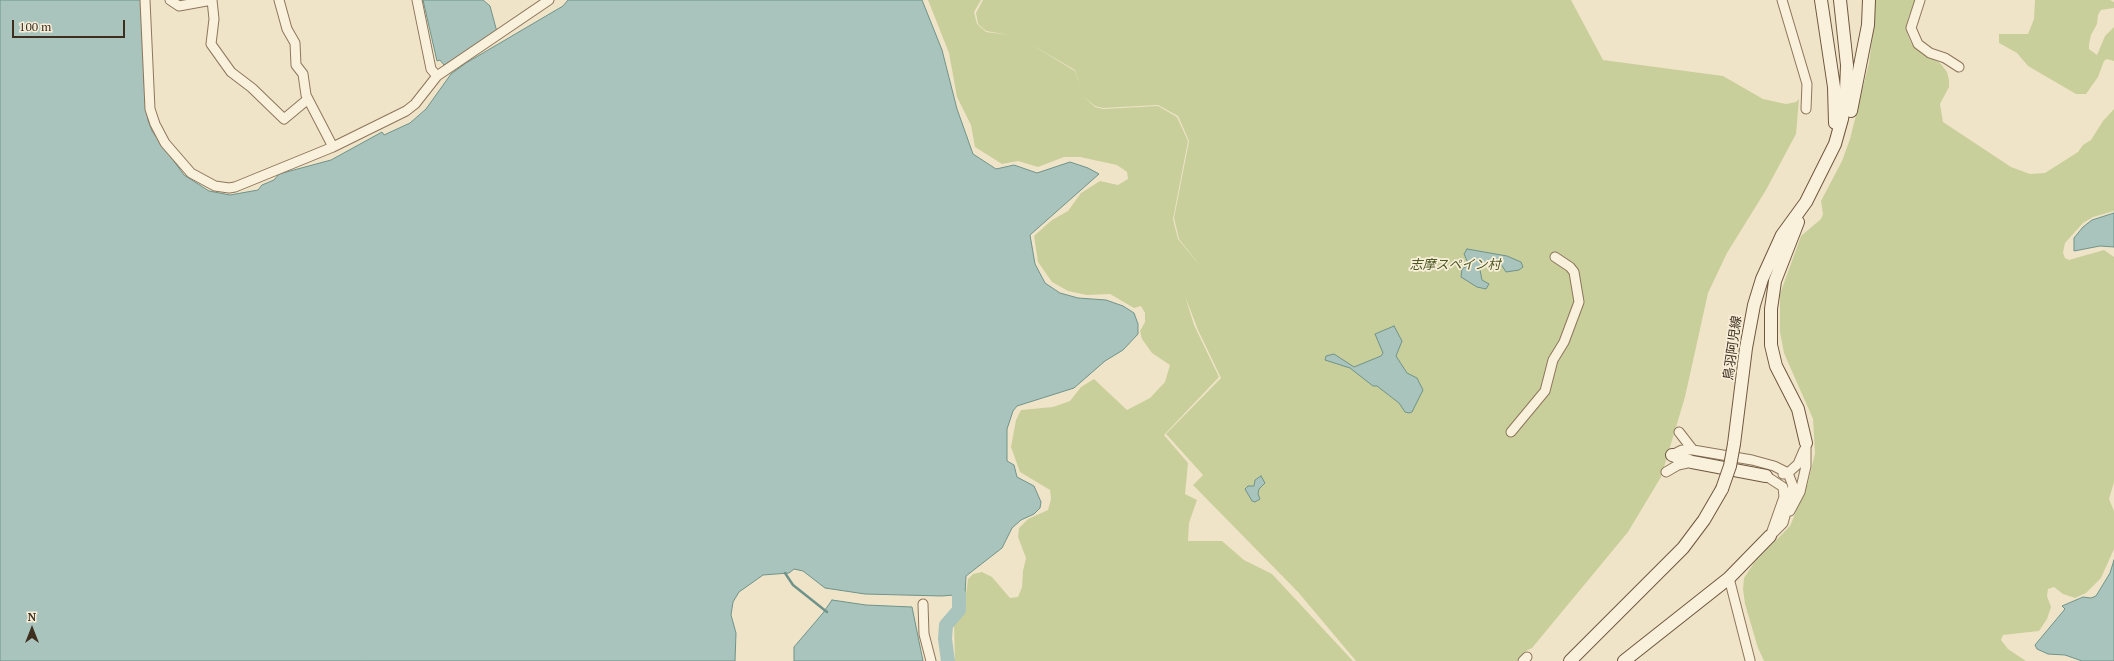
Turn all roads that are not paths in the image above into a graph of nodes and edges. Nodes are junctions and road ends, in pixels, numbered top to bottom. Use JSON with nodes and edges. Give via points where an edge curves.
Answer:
{"nodes":[{"id":1,"x":145,"y":0,"type":"edge"},
{"id":2,"x":170,"y":0,"type":"edge"},
{"id":3,"x":212,"y":0,"type":"edge"},
{"id":4,"x":279,"y":0,"type":"edge"},
{"id":5,"x":417,"y":0,"type":"edge"},
{"id":6,"x":549,"y":0,"type":"edge"},
{"id":7,"x":1782,"y":0,"type":"edge"},
{"id":8,"x":1821,"y":0,"type":"edge"},
{"id":9,"x":1840,"y":0,"type":"edge"},
{"id":10,"x":1869,"y":0,"type":"edge"},
{"id":11,"x":1920,"y":0,"type":"edge"},
{"id":12,"x":1959,"y":67,"type":"dead end"},
{"id":13,"x":437,"y":76,"type":"junction"},
{"id":14,"x":308,"y":99,"type":"junction"},
{"id":15,"x":1806,"y":109,"type":"dead end"},
{"id":16,"x":1835,"y":144,"type":"junction"},
{"id":17,"x":333,"y":147,"type":"junction"},
{"id":18,"x":1806,"y":202,"type":"junction"},
{"id":19,"x":1555,"y":257,"type":"dead end"},
{"id":20,"x":1511,"y":432,"type":"dead end"},
{"id":21,"x":1679,"y":432,"type":"dead end"},
{"id":22,"x":1806,"y":443,"type":"junction"},
{"id":23,"x":1693,"y":450,"type":"junction"},
{"id":24,"x":1672,"y":455,"type":"joint"},
{"id":25,"x":1692,"y":462,"type":"junction"},
{"id":26,"x":1666,"y":472,"type":"dead end"},
{"id":27,"x":1788,"y":473,"type":"junction"},
{"id":28,"x":1766,"y":476,"type":"junction"},
{"id":29,"x":1783,"y":523,"type":"junction"},
{"id":30,"x":1770,"y":536,"type":"junction"},
{"id":31,"x":1729,"y":578,"type":"junction"},
{"id":32,"x":923,"y":604,"type":"dead end"},
{"id":33,"x":1750,"y":660,"type":"edge"},
{"id":34,"x":931,"y":661,"type":"edge"},
{"id":35,"x":1570,"y":661,"type":"edge"},
{"id":36,"x":1624,"y":661,"type":"edge"}],
"edges":[{"from":1,"to":17,"type":"street","via":[[152,118],[165,143],[191,173],[215,186],[235,187]]},
{"from":2,"to":3,"type":"street","via":[[179,6]]},
{"from":3,"to":14,"type":"street","via":[[214,18],[211,44],[231,72],[284,119]]},
{"from":4,"to":14,"type":"street","via":[[286,29],[295,44],[296,65],[303,74]]},
{"from":5,"to":13,"type":"street","via":[[431,69]]},
{"from":6,"to":13,"type":"street"},
{"from":7,"to":15,"type":"street","via":[[1807,84]]},
{"from":8,"to":16,"type":"main road","via":[[1834,87]]},
{"from":9,"to":16,"type":"main road","name":"鳥羽阿児線","via":[[1847,64],[1842,119]]},
{"from":10,"to":16,"type":"main road","via":[[1868,25],[1847,125]]},
{"from":11,"to":12,"type":"street","via":[[1912,28],[1918,44]]},
{"from":13,"to":17,"type":"street","via":[[411,108]]},
{"from":14,"to":17,"type":"street"},
{"from":16,"to":18,"type":"main road","name":"鳥羽阿児線"},
{"from":18,"to":22,"type":"main road","via":[[1775,281],[1771,316],[1771,345],[1776,366],[1798,409]]},
{"from":18,"to":35,"type":"main road","name":"鳥羽阿児線","bridge":true,"via":[[1782,235],[1770,258],[1756,298],[1746,348],[1734,444],[1722,488],[1704,520],[1683,548]]},
{"from":19,"to":20,"type":"street","via":[[1574,272],[1579,302],[1564,342],[1553,360],[1545,391]]},
{"from":21,"to":23,"type":"street"},
{"from":22,"to":27,"type":"street","via":[[1798,464]]},
{"from":22,"to":29,"type":"street","via":[[1806,466],[1800,492]]},
{"from":23,"to":24,"type":"street","via":[[1682,450]]},
{"from":23,"to":27,"type":"street","via":[[1752,460]]},
{"from":24,"to":25,"type":"main road"},
{"from":25,"to":26,"type":"street","via":[[1678,465]]},
{"from":25,"to":28,"type":"main road"},
{"from":27,"to":28,"type":"street"},
{"from":27,"to":29,"type":"street","via":[[1793,486]]},
{"from":28,"to":30,"type":"street","via":[[1783,487],[1784,497]]},
{"from":29,"to":30,"type":"street"},
{"from":30,"to":31,"type":"main road"},
{"from":31,"to":33,"type":"street"},
{"from":31,"to":36,"type":"main road"},
{"from":32,"to":34,"type":"street","via":[[924,634]]}]}
